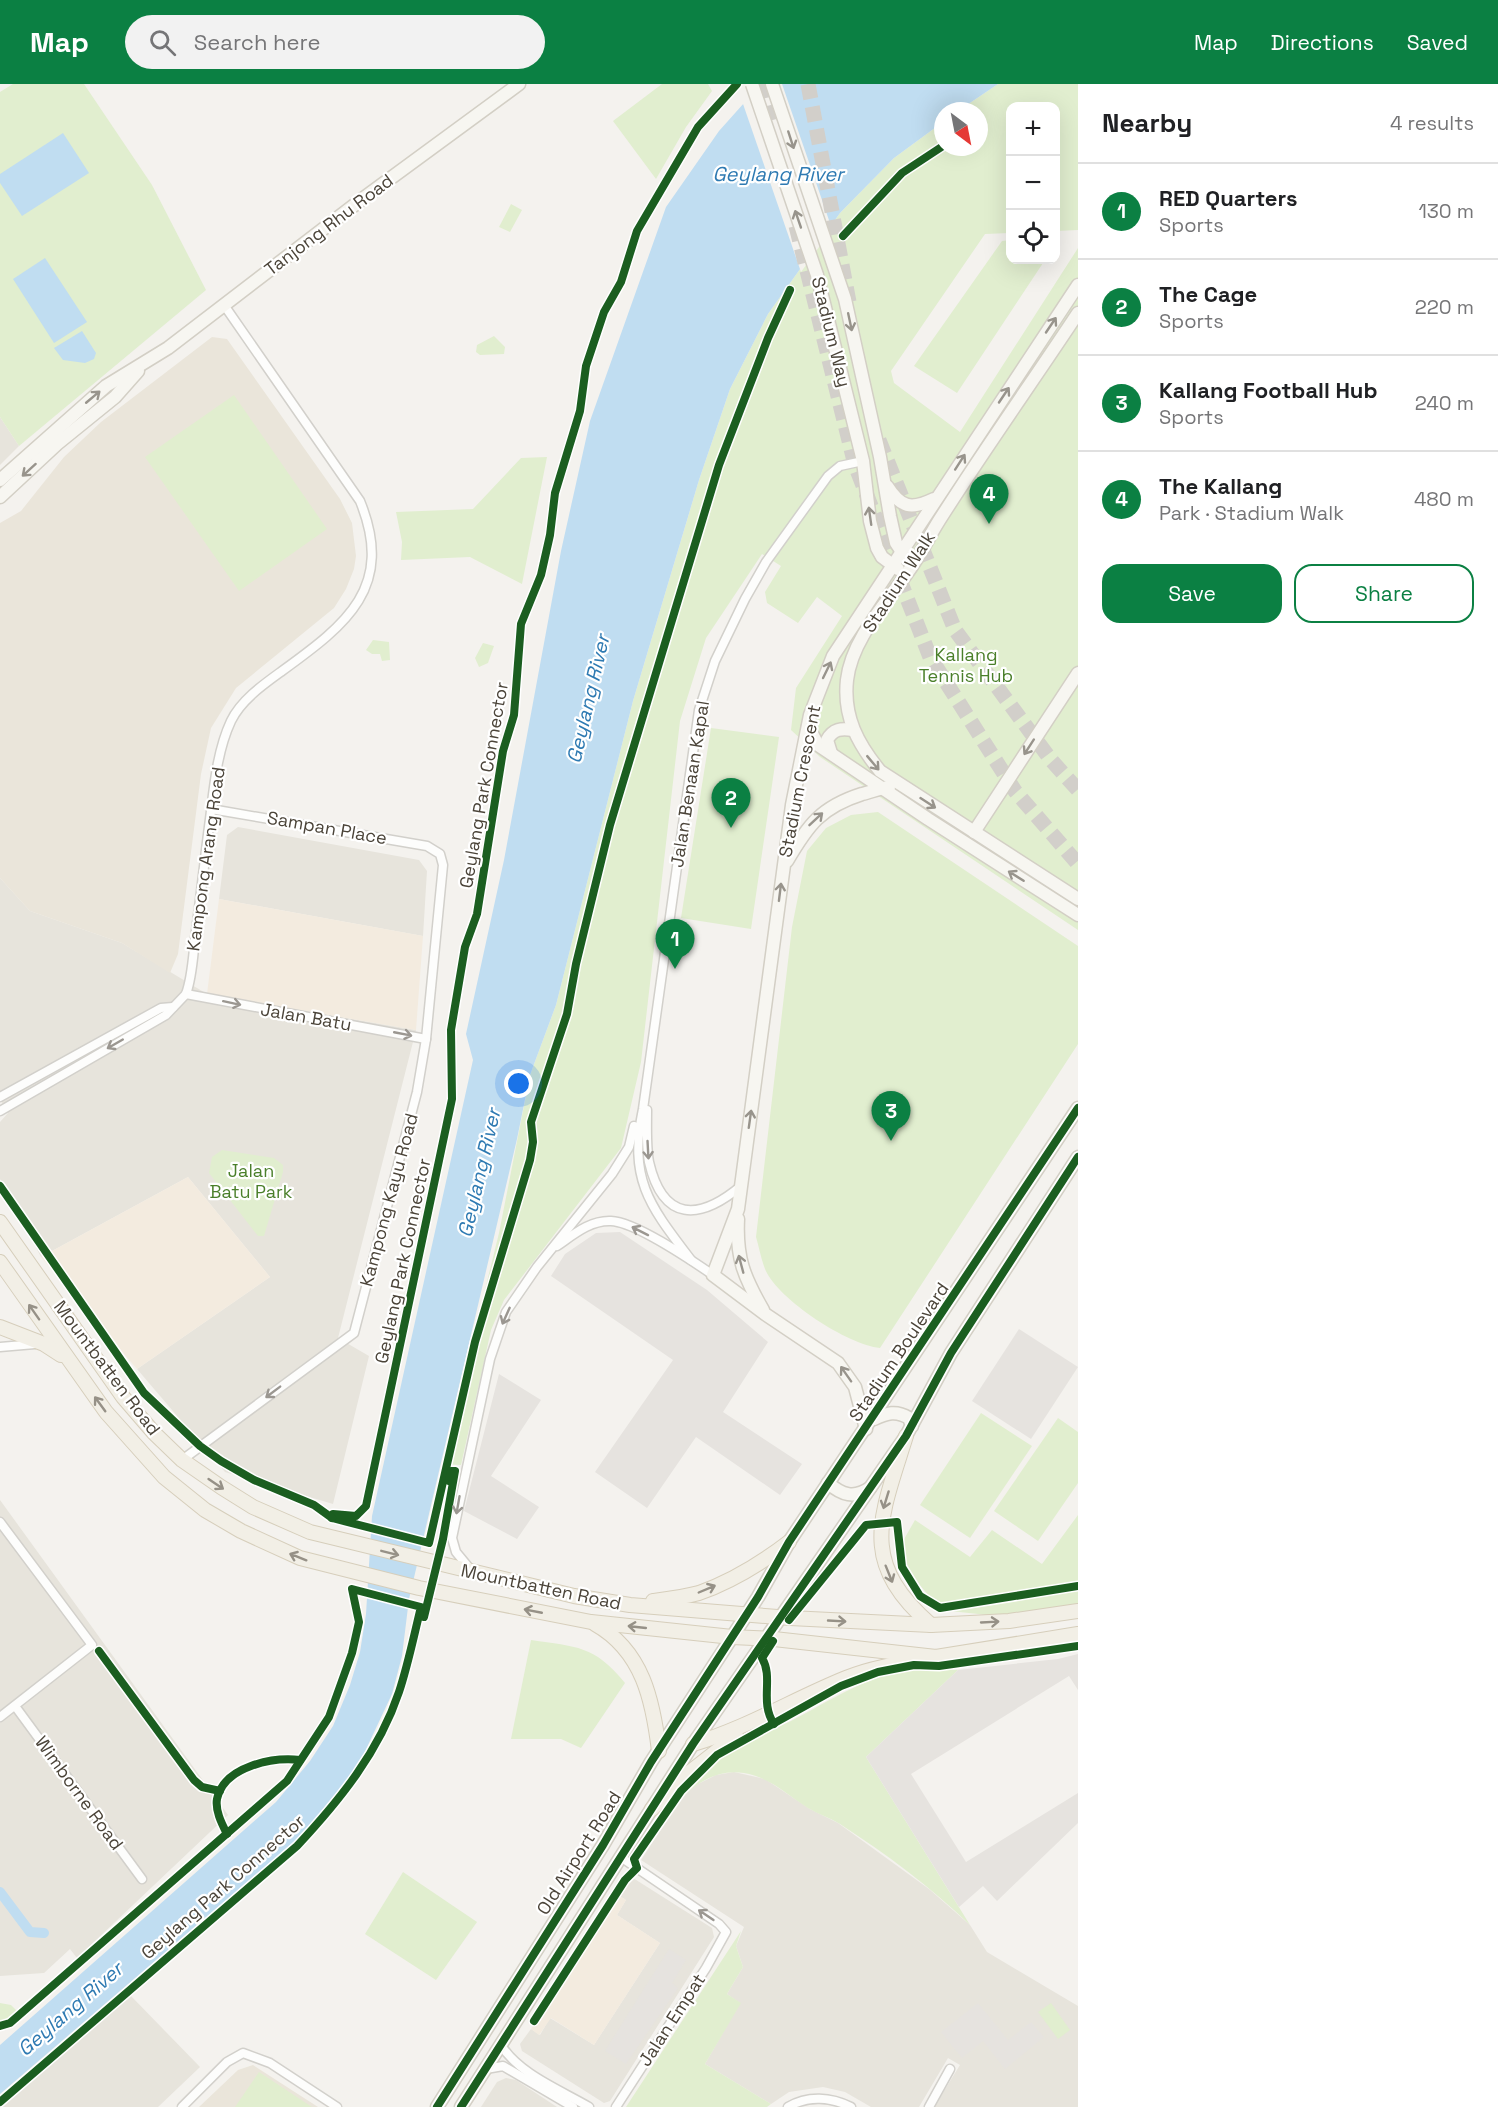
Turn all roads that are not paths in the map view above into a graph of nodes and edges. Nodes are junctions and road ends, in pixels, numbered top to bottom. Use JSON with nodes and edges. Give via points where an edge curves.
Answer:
{"nodes":[{"id":1,"x":519,"y":84,"type":"edge"},
{"id":2,"x":752,"y":84,"type":"edge"},
{"id":3,"x":772,"y":84,"type":"edge"},
{"id":4,"x":1078,"y":285,"type":"edge"},
{"id":5,"x":224,"y":305,"type":"junction"},
{"id":6,"x":1078,"y":312,"type":"edge"},
{"id":7,"x":140,"y":367,"type":"junction"},
{"id":8,"x":863,"y":461,"type":"junction"},
{"id":9,"x":0,"y":480,"type":"edge"},
{"id":10,"x":884,"y":482,"type":"junction"},
{"id":11,"x":0,"y":497,"type":"edge"},
{"id":12,"x":936,"y":498,"type":"junction"},
{"id":13,"x":901,"y":553,"type":"junction"},
{"id":14,"x":915,"y":562,"type":"junction"},
{"id":15,"x":892,"y":565,"type":"junction"},
{"id":16,"x":906,"y":574,"type":"junction"},
{"id":17,"x":1078,"y":673,"type":"edge"},
{"id":18,"x":808,"y":726,"type":"junction"},
{"id":19,"x":853,"y":730,"type":"junction"},
{"id":20,"x":831,"y":753,"type":"junction"},
{"id":21,"x":903,"y":786,"type":"junction"},
{"id":22,"x":883,"y":788,"type":"junction"},
{"id":23,"x":211,"y":809,"type":"junction"},
{"id":24,"x":974,"y":832,"type":"junction"},
{"id":25,"x":440,"y":854,"type":"joint"},
{"id":26,"x":783,"y":867,"type":"junction"},
{"id":27,"x":1078,"y":899,"type":"edge"},
{"id":28,"x":1078,"y":917,"type":"edge"},
{"id":29,"x":186,"y":994,"type":"junction"},
{"id":30,"x":173,"y":1006,"type":"junction"},
{"id":31,"x":426,"y":1039,"type":"junction"},
{"id":32,"x":646,"y":1092,"type":"junction"},
{"id":33,"x":0,"y":1098,"type":"edge"},
{"id":34,"x":1078,"y":1108,"type":"edge"},
{"id":35,"x":0,"y":1111,"type":"edge"},
{"id":36,"x":1078,"y":1157,"type":"edge"},
{"id":37,"x":741,"y":1186,"type":"junction"},
{"id":38,"x":738,"y":1209,"type":"junction"},
{"id":39,"x":0,"y":1222,"type":"edge"},
{"id":40,"x":549,"y":1251,"type":"junction"},
{"id":41,"x":691,"y":1260,"type":"junction"},
{"id":42,"x":0,"y":1262,"type":"edge"},
{"id":43,"x":713,"y":1275,"type":"junction"},
{"id":44,"x":765,"y":1314,"type":"junction"},
{"id":45,"x":0,"y":1327,"type":"edge"},
{"id":46,"x":44,"y":1344,"type":"junction"},
{"id":47,"x":0,"y":1347,"type":"edge"},
{"id":48,"x":68,"y":1360,"type":"junction"},
{"id":49,"x":870,"y":1424,"type":"junction"},
{"id":50,"x":909,"y":1431,"type":"junction"},
{"id":51,"x":182,"y":1460,"type":"junction"},
{"id":52,"x":828,"y":1484,"type":"junction"},
{"id":53,"x":872,"y":1486,"type":"junction"},
{"id":54,"x":2,"y":1528,"type":"edge"},
{"id":55,"x":789,"y":1542,"type":"junction"},
{"id":56,"x":473,"y":1573,"type":"junction"},
{"id":57,"x":630,"y":1605,"type":"junction"},
{"id":58,"x":1078,"y":1611,"type":"edge"},
{"id":59,"x":747,"y":1614,"type":"junction"},
{"id":60,"x":779,"y":1617,"type":"junction"},
{"id":61,"x":591,"y":1622,"type":"junction"},
{"id":62,"x":931,"y":1625,"type":"junction"},
{"id":63,"x":1078,"y":1635,"type":"edge"},
{"id":64,"x":732,"y":1637,"type":"junction"},
{"id":65,"x":764,"y":1639,"type":"junction"},
{"id":66,"x":936,"y":1657,"type":"junction"},
{"id":67,"x":15,"y":1706,"type":"junction"},
{"id":68,"x":768,"y":1716,"type":"junction"},
{"id":69,"x":0,"y":1717,"type":"edge"},
{"id":70,"x":693,"y":1744,"type":"junction"},
{"id":71,"x":659,"y":1751,"type":"junction"},
{"id":72,"x":652,"y":1809,"type":"junction"},
{"id":73,"x":621,"y":1858,"type":"junction"},
{"id":74,"x":142,"y":1879,"type":"dead end"},
{"id":75,"x":501,"y":2045,"type":"junction"},
{"id":76,"x":486,"y":2069,"type":"junction"},
{"id":77,"x":950,"y":2069,"type":"dead end"},
{"id":78,"x":182,"y":2107,"type":"edge"},
{"id":79,"x":337,"y":2107,"type":"edge"},
{"id":80,"x":437,"y":2107,"type":"edge"},
{"id":81,"x":461,"y":2107,"type":"edge"},
{"id":82,"x":573,"y":2107,"type":"edge"},
{"id":83,"x":589,"y":2107,"type":"edge"},
{"id":84,"x":616,"y":2107,"type":"edge"},
{"id":85,"x":788,"y":2107,"type":"edge"},
{"id":86,"x":851,"y":2107,"type":"edge"},
{"id":87,"x":928,"y":2107,"type":"edge"}],
"edges":[{"from":1,"to":5,"type":"street","name":"Tanjong Rhu Road"},
{"from":8,"to":2,"type":"street","name":"Stadium Way","one_way":true,"bridge":true,"via":[[817,275]]},
{"from":3,"to":10,"type":"street","name":"Stadium Way","one_way":true,"via":[[845,299]]},
{"from":12,"to":4,"type":"street","name":"Stadium Crescent","one_way":true},
{"from":5,"to":7,"type":"street","name":"Tanjong Rhu Road"},
{"from":5,"to":23,"type":"street","name":"Kampong Arang Road","via":[[360,501],[370,527],[373,556],[365,587],[347,617],[326,638],[264,684],[232,719],[216,769]]},
{"from":6,"to":14,"type":"street","name":"Stadium Walk"},
{"from":9,"to":7,"type":"street","name":"Tanjong Rhu Road","one_way":true,"via":[[106,386]]},
{"from":7,"to":11,"type":"street","name":"Tanjong Rhu Road","one_way":true,"via":[[115,397]]},
{"from":15,"to":8,"type":"street","name":"Stadium Way","one_way":true,"via":[[877,548]]},
{"from":8,"to":32,"type":"street","name":"Jalan Benaan Kapal","via":[[840,466],[828,476],[766,562],[715,661],[699,710]]},
{"from":10,"to":12,"type":"street","via":[[895,498],[905,504],[918,506]]},
{"from":10,"to":13,"type":"street","name":"Stadium Way"},
{"from":12,"to":13,"type":"street","name":"Stadium Crescent"},
{"from":13,"to":14,"type":"street"},
{"from":13,"to":15,"type":"street","name":"Stadium Crescent"},
{"from":14,"to":16,"type":"street","name":"Stadium Walk"},
{"from":15,"to":16,"type":"street","name":"Stadium Way"},
{"from":18,"to":15,"type":"street","name":"Stadium Crescent","one_way":true,"via":[[833,657]]},
{"from":16,"to":19,"type":"street","name":"Stadium Walk","via":[[864,634],[853,660],[847,679]]},
{"from":17,"to":24,"type":"street","one_way":true},
{"from":18,"to":20,"type":"street","via":[[818,745]]},
{"from":18,"to":26,"type":"street","name":"Stadium Crescent"},
{"from":19,"to":20,"type":"street","via":[[831,734],[827,740]]},
{"from":19,"to":21,"type":"street","name":"Stadium Walk","one_way":true,"via":[[880,771]]},
{"from":20,"to":22,"type":"street"},
{"from":21,"to":22,"type":"street"},
{"from":21,"to":24,"type":"street","name":"Stadium Walk","one_way":true},
{"from":26,"to":22,"type":"street","one_way":true,"via":[[805,829],[820,814],[837,803]]},
{"from":28,"to":22,"type":"street","one_way":true},
{"from":23,"to":25,"type":"street","name":"Sampan Place","via":[[427,846]]},
{"from":23,"to":29,"type":"street","name":"Kampong Arang Road"},
{"from":24,"to":27,"type":"street","name":"Stadium Walk"},
{"from":25,"to":31,"type":"street","name":"Kampong Kayu Road","via":[[443,865]]},
{"from":37,"to":26,"type":"street","name":"Stadium Crescent","one_way":true},
{"from":29,"to":30,"type":"street"},
{"from":29,"to":31,"type":"street","name":"Jalan Batu","one_way":true},
{"from":30,"to":33,"type":"street","via":[[161,1008]]},
{"from":30,"to":35,"type":"street","one_way":true,"via":[[166,1015]]},
{"from":31,"to":51,"type":"street","name":"Kampong Kayu Road","one_way":true,"via":[[412,1114],[354,1333]]},
{"from":32,"to":37,"type":"street","one_way":true,"via":[[649,1159],[659,1191],[667,1201],[691,1211],[708,1209]]},
{"from":32,"to":40,"type":"street","name":"Jalan Benaan Kapal","via":[[629,1147]]},
{"from":32,"to":41,"type":"street","name":"Jalan Benaan Kapal","via":[[637,1136],[643,1186],[658,1217]]},
{"from":34,"to":49,"type":"street","name":"Stadium Boulevard"},
{"from":36,"to":50,"type":"street","via":[[951,1353]]},
{"from":37,"to":38,"type":"street","name":"Stadium Crescent"},
{"from":38,"to":43,"type":"street","name":"Stadium Crescent"},
{"from":44,"to":38,"type":"street","one_way":true,"via":[[739,1260]]},
{"from":39,"to":51,"type":"main road","name":"Mountbatten Road","via":[[123,1396]]},
{"from":41,"to":40,"type":"street","name":"Jalan Benaan Kapal","one_way":true,"via":[[636,1229],[612,1221],[585,1228]]},
{"from":40,"to":56,"type":"street","name":"Jalan Benaan Kapal","one_way":true,"via":[[506,1312],[490,1359],[452,1538],[456,1552]]},
{"from":41,"to":43,"type":"street","name":"Jalan Benaan Kapal"},
{"from":48,"to":42,"type":"main road","name":"Mountbatten Road","one_way":true},
{"from":43,"to":44,"type":"street","name":"Jalan Benaan Kapal"},
{"from":49,"to":44,"type":"street","one_way":true,"via":[[855,1387],[838,1363]]},
{"from":45,"to":46,"type":"main road"},
{"from":46,"to":47,"type":"street"},
{"from":46,"to":48,"type":"main road"},
{"from":61,"to":48,"type":"main road","name":"Mountbatten Road","one_way":true,"via":[[354,1573],[300,1558],[241,1531],[205,1510],[164,1477],[134,1447]]},
{"from":49,"to":50,"type":"street","via":[[889,1413],[899,1413],[909,1418]]},
{"from":49,"to":52,"type":"street","name":"Stadium Boulevard"},
{"from":50,"to":53,"type":"street"},
{"from":50,"to":62,"type":"main road","one_way":true,"via":[[880,1523],[881,1548],[895,1587]]},
{"from":51,"to":56,"type":"main road","name":"Mountbatten Road","one_way":true,"via":[[253,1507],[310,1532]]},
{"from":52,"to":53,"type":"street","via":[[845,1494],[858,1494]]},
{"from":52,"to":55,"type":"street","name":"Stadium Boulevard"},
{"from":53,"to":60,"type":"street"},
{"from":54,"to":67,"type":"street","via":[[92,1645]]},
{"from":57,"to":55,"type":"main road","one_way":true,"via":[[698,1593],[771,1556]]},
{"from":55,"to":59,"type":"street","name":"Stadium Boulevard"},
{"from":56,"to":57,"type":"main road","name":"Mountbatten Road"},
{"from":57,"to":59,"type":"main road","name":"Mountbatten Road"},
{"from":62,"to":58,"type":"main road","name":"Mountbatten Road","one_way":true,"via":[[1009,1621]]},
{"from":59,"to":60,"type":"main road","name":"Mountbatten Road"},
{"from":59,"to":64,"type":"street","name":"Old Airport Road"},
{"from":60,"to":62,"type":"main road","name":"Mountbatten Road","one_way":true},
{"from":60,"to":65,"type":"street","name":"Old Airport Road"},
{"from":64,"to":61,"type":"main road","name":"Mountbatten Road","one_way":true},
{"from":61,"to":71,"type":"main road","via":[[626,1649],[645,1679]]},
{"from":63,"to":66,"type":"main road","name":"Mountbatten Road"},
{"from":64,"to":65,"type":"main road","name":"Mountbatten Road"},
{"from":64,"to":71,"type":"street","name":"Old Airport Road"},
{"from":65,"to":66,"type":"main road","name":"Mountbatten Road"},
{"from":65,"to":70,"type":"street","name":"Old Airport Road"},
{"from":66,"to":68,"type":"main road","via":[[879,1667],[846,1678]]},
{"from":67,"to":69,"type":"street"},
{"from":67,"to":74,"type":"street","name":"Wimborne Road"},
{"from":68,"to":70,"type":"main road"},
{"from":68,"to":72,"type":"main road","via":[[721,1746]]},
{"from":70,"to":72,"type":"street","name":"Old Airport Road"},
{"from":71,"to":80,"type":"street","name":"Old Airport Road"},
{"from":72,"to":73,"type":"street","name":"Old Airport Road"},
{"from":73,"to":75,"type":"street","name":"Old Airport Road"},
{"from":84,"to":73,"type":"street","name":"Jalan Empat","one_way":true,"via":[[726,1932]]},
{"from":75,"to":76,"type":"street","name":"Old Airport Road"},
{"from":75,"to":83,"type":"street","via":[[508,2057],[522,2067]]},
{"from":76,"to":81,"type":"street","name":"Old Airport Road"},
{"from":76,"to":82,"type":"street","via":[[503,2066]]},
{"from":77,"to":87,"type":"street"},
{"from":78,"to":79,"type":"street","via":[[226,2062],[243,2053],[270,2063]]},
{"from":85,"to":86,"type":"street","via":[[803,2099],[819,2098]]}]}
